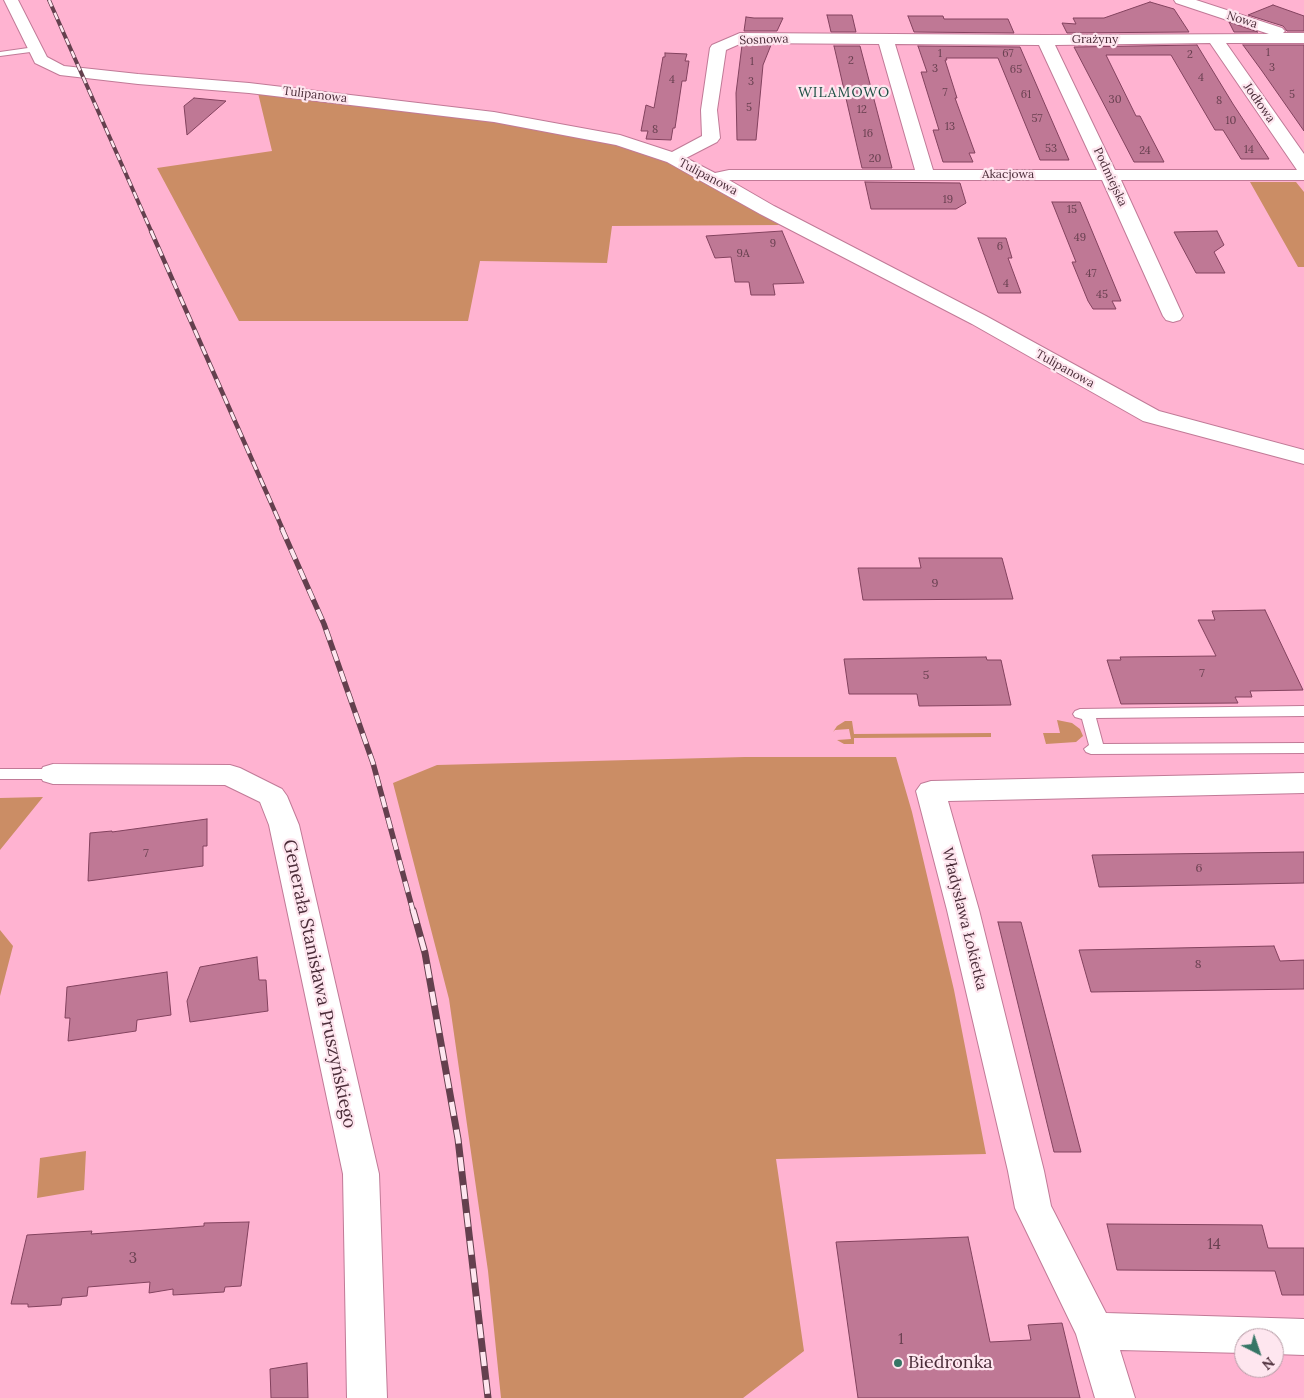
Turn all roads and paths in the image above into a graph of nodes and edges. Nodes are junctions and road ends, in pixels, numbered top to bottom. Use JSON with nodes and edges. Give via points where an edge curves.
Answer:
{"nodes":[{"id":1,"x":11,"y":0,"type":"edge"},
{"id":2,"x":1181,"y":0,"type":"edge"},
{"id":3,"x":1215,"y":39,"type":"junction"},
{"id":4,"x":1302,"y":39,"type":"edge"},
{"id":5,"x":886,"y":40,"type":"junction"},
{"id":6,"x":1045,"y":40,"type":"junction"},
{"id":7,"x":35,"y":49,"type":"junction"},
{"id":8,"x":0,"y":54,"type":"edge"},
{"id":9,"x":673,"y":158,"type":"junction"},
{"id":10,"x":1304,"y":167,"type":"edge"},
{"id":11,"x":1110,"y":175,"type":"junction"},
{"id":12,"x":1304,"y":175,"type":"edge"},
{"id":13,"x":926,"y":176,"type":"junction"},
{"id":14,"x":714,"y":179,"type":"junction"},
{"id":15,"x":1174,"y":316,"type":"dead end"},
{"id":16,"x":1304,"y":457,"type":"edge"},
{"id":17,"x":1304,"y":711,"type":"edge"},
{"id":18,"x":1304,"y":748,"type":"edge"},
{"id":19,"x":0,"y":774,"type":"edge"},
{"id":20,"x":53,"y":774,"type":"joint"},
{"id":21,"x":1304,"y":783,"type":"edge"},
{"id":22,"x":1095,"y":1331,"type":"junction"},
{"id":23,"x":1304,"y":1337,"type":"edge"},
{"id":24,"x":367,"y":1398,"type":"edge"},
{"id":25,"x":1115,"y":1398,"type":"edge"}],
"edges":[{"from":1,"to":7,"type":"street"},
{"from":2,"to":4,"type":"street","name":"Nowa"},
{"from":3,"to":4,"type":"street","name":"Grażyny"},
{"from":3,"to":6,"type":"street","name":"Grażyny"},
{"from":3,"to":10,"type":"street","name":"Jodłowa"},
{"from":5,"to":6,"type":"street","name":"Grażyny"},
{"from":5,"to":9,"type":"street","name":"Sosnowa","via":[[740,38],[718,48],[709,110],[712,138]]},
{"from":5,"to":13,"type":"street"},
{"from":6,"to":11,"type":"street","name":"Podmiejska"},
{"from":7,"to":8,"type":"lane"},
{"from":7,"to":9,"type":"street","name":"Tulipanowa","via":[[41,60],[60,70],[494,117],[620,140]]},
{"from":9,"to":14,"type":"street","name":"Tulipanowa"},
{"from":11,"to":12,"type":"street","name":"Akacjowa"},
{"from":11,"to":13,"type":"street","name":"Akacjowa"},
{"from":11,"to":15,"type":"street","name":"Podmiejska"},
{"from":13,"to":14,"type":"street","name":"Akacjowa","via":[[729,175]]},
{"from":14,"to":16,"type":"street","name":"Tulipanowa","via":[[1151,416]]},
{"from":17,"to":18,"type":"lane","via":[[1084,714],[1094,749]]},
{"from":19,"to":20,"type":"lane"},
{"from":20,"to":24,"type":"street","name":"Generała Stanisława Pruszyńskiego","via":[[230,775],[272,796],[284,825],[360,1174]]},
{"from":21,"to":22,"type":"street","name":"Władysława Łokietka","via":[[931,791],[963,910],[1033,1208]]},
{"from":22,"to":23,"type":"street"},
{"from":22,"to":25,"type":"street","name":"Władysława Łokietka"}]}
